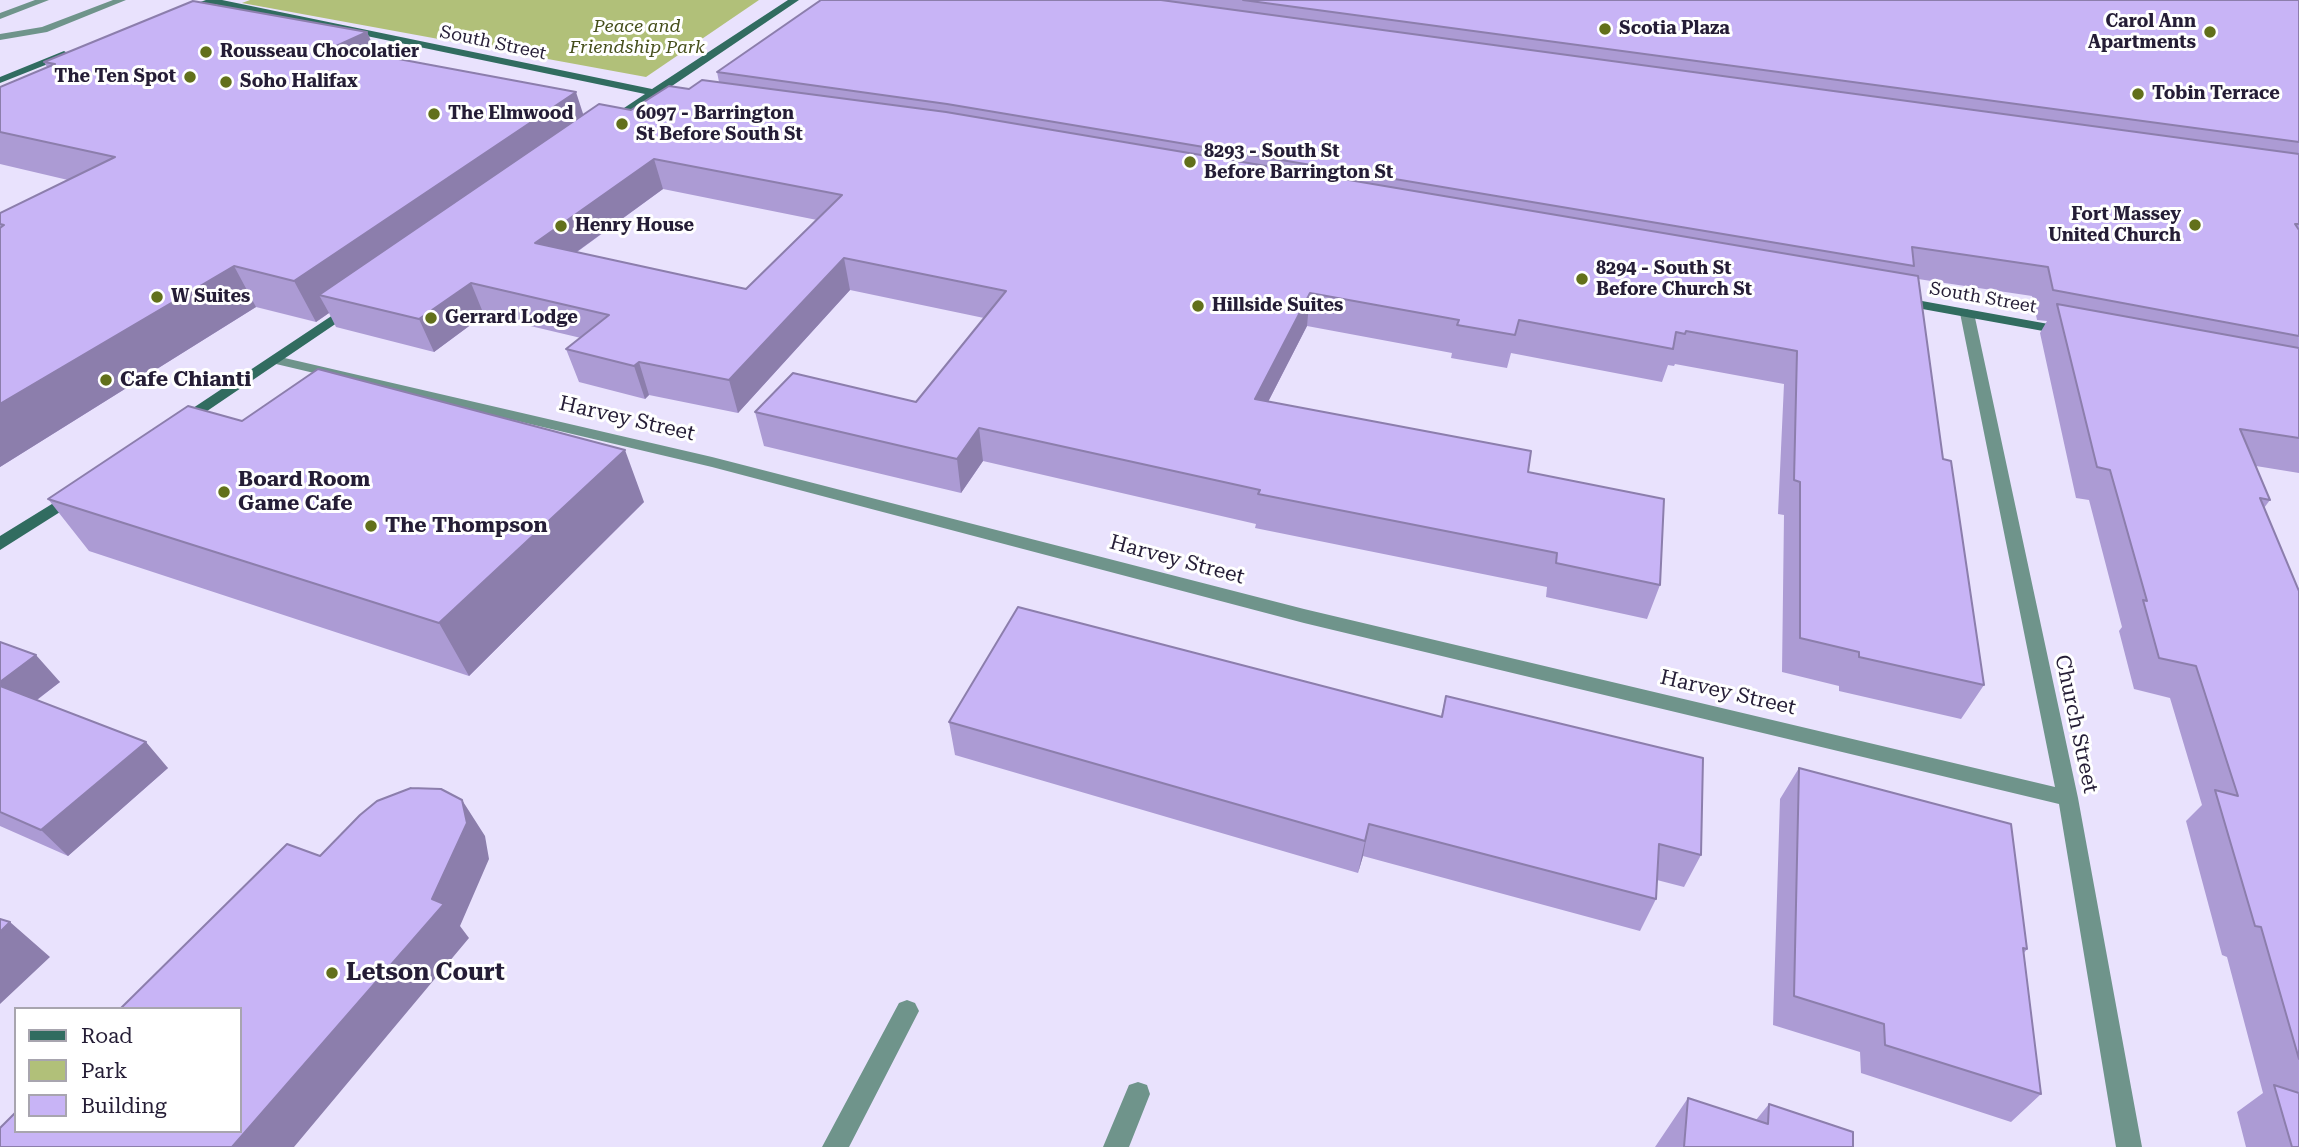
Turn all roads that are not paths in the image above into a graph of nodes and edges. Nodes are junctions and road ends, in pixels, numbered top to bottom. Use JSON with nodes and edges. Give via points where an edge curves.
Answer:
{"nodes":[{"id":1,"x":44,"y":0,"type":"edge"},
{"id":2,"x":121,"y":0,"type":"edge"},
{"id":3,"x":794,"y":0,"type":"edge"},
{"id":4,"x":215,"y":1,"type":"edge"},
{"id":5,"x":0,"y":16,"type":"edge"},
{"id":6,"x":177,"y":16,"type":"edge"},
{"id":7,"x":0,"y":37,"type":"edge"},
{"id":8,"x":76,"y":50,"type":"edge"},
{"id":9,"x":1,"y":80,"type":"edge"},
{"id":10,"x":25,"y":85,"type":"edge"},
{"id":11,"x":650,"y":94,"type":"junction"},
{"id":12,"x":691,"y":100,"type":"edge"},
{"id":13,"x":593,"y":134,"type":"edge"},
{"id":14,"x":366,"y":295,"type":"edge"},
{"id":15,"x":1885,"y":298,"type":"edge"},
{"id":16,"x":1967,"y":313,"type":"junction"},
{"id":17,"x":2073,"y":333,"type":"edge"},
{"id":18,"x":276,"y":360,"type":"junction"},
{"id":19,"x":172,"y":429,"type":"edge"},
{"id":20,"x":80,"y":490,"type":"edge"},
{"id":21,"x":0,"y":544,"type":"edge"},
{"id":22,"x":2068,"y":797,"type":"junction"},
{"id":23,"x":907,"y":1011,"type":"dead end"},
{"id":24,"x":1138,"y":1094,"type":"dead end"},
{"id":25,"x":835,"y":1147,"type":"edge"},
{"id":26,"x":1116,"y":1147,"type":"edge"},
{"id":27,"x":2129,"y":1147,"type":"edge"}],
"edges":[{"from":1,"to":5,"type":"street"},
{"from":2,"to":7,"type":"street","via":[[44,30]]},
{"from":3,"to":11,"type":"street"},
{"from":4,"to":6,"type":"street"},
{"from":4,"to":11,"type":"street","name":"South Street"},
{"from":8,"to":9,"type":"street"},
{"from":9,"to":10,"type":"street"},
{"from":11,"to":12,"type":"street","name":"South Street"},
{"from":11,"to":13,"type":"street"},
{"from":14,"to":18,"type":"street"},
{"from":15,"to":16,"type":"street","name":"South Street"},
{"from":16,"to":17,"type":"street","name":"South Street"},
{"from":16,"to":22,"type":"street","name":"Church Street"},
{"from":18,"to":19,"type":"street"},
{"from":18,"to":22,"type":"street","name":"Harvey Street","via":[[712,462],[1317,619]]},
{"from":20,"to":21,"type":"street"},
{"from":22,"to":27,"type":"street","name":"Church Street"},
{"from":23,"to":25,"type":"street"},
{"from":24,"to":26,"type":"street"}]}
